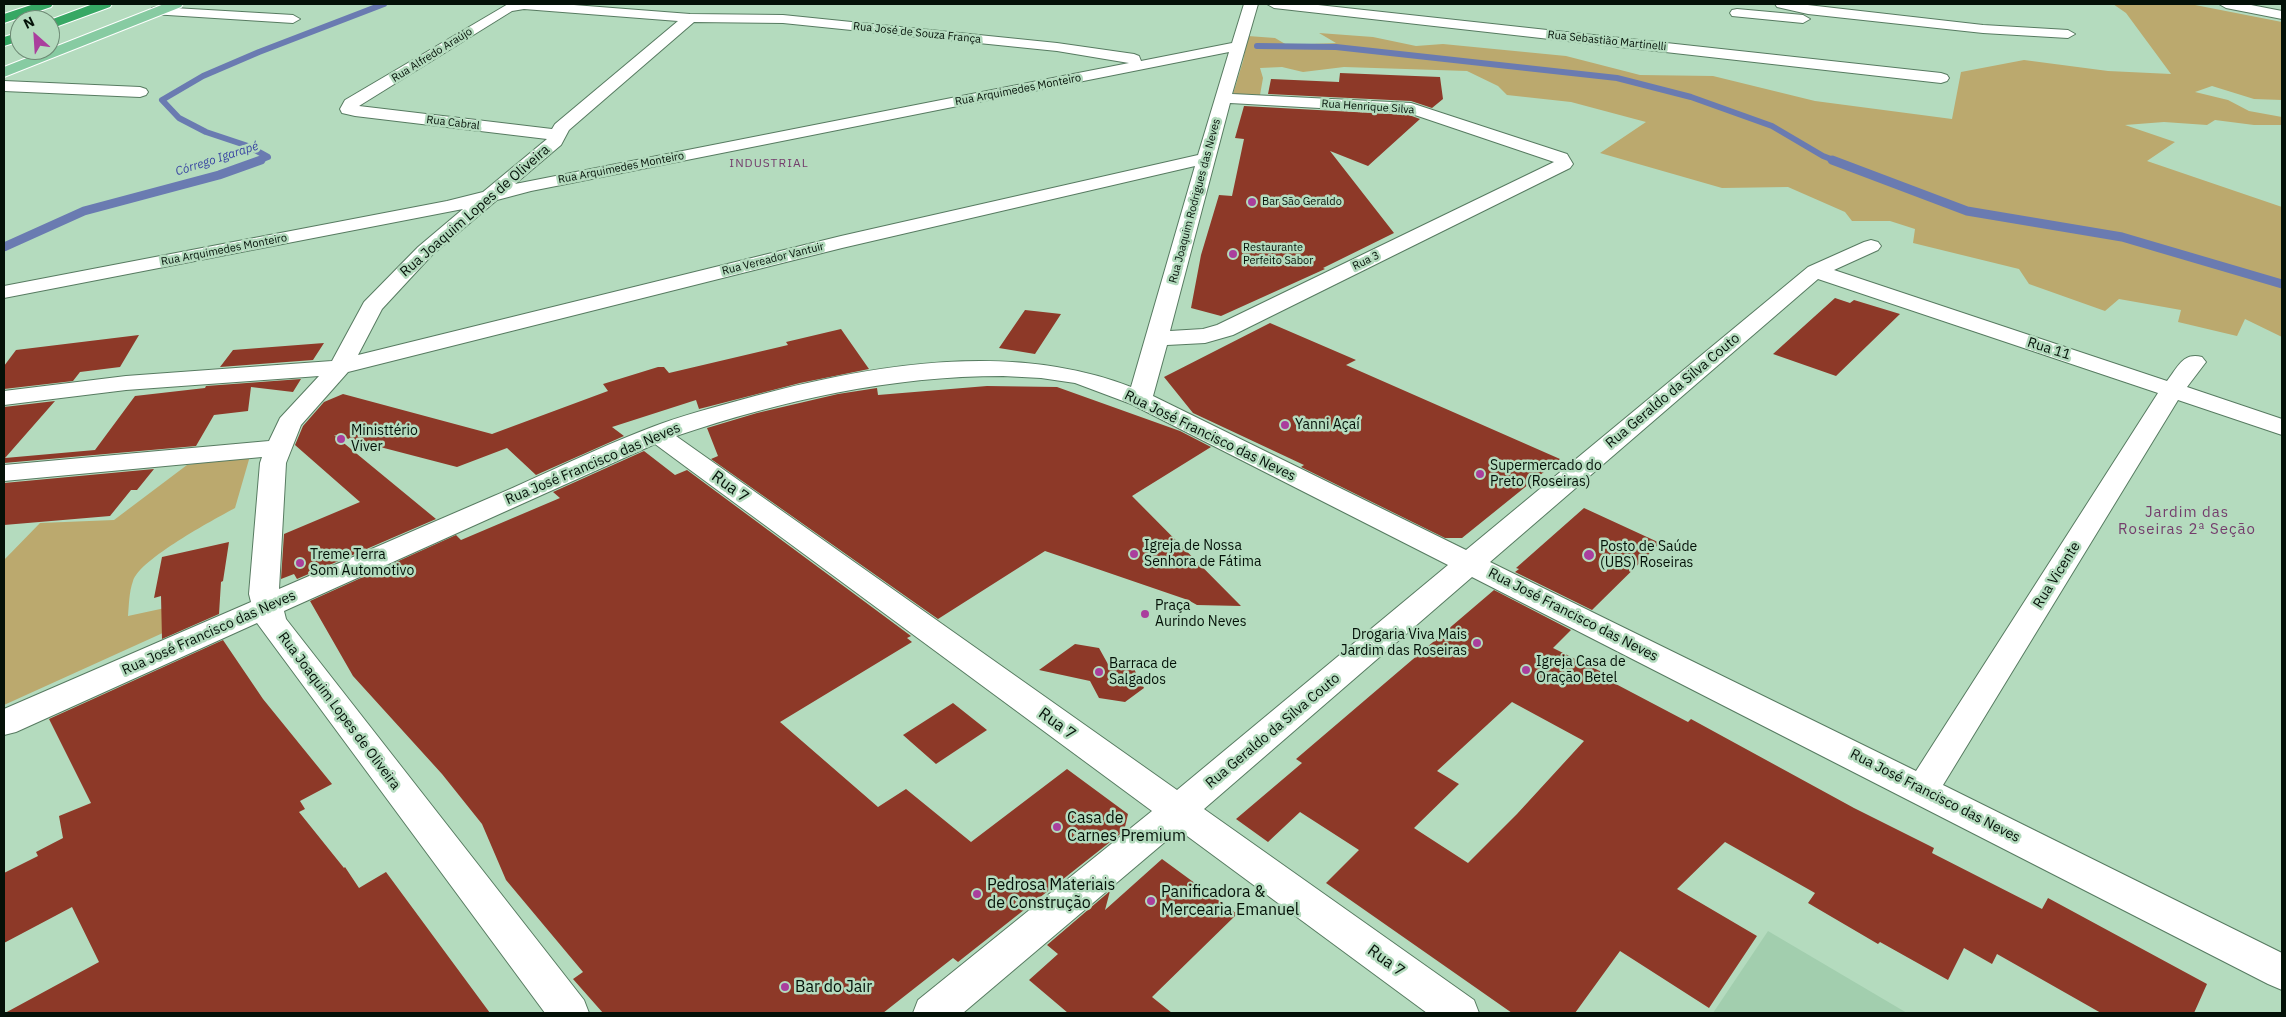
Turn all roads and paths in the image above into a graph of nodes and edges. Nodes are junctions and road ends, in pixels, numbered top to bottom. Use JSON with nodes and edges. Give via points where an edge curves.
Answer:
{"nodes":[{"id":1,"x":46,"y":4,"type":"edge"},
{"id":2,"x":105,"y":4,"type":"edge"},
{"id":3,"x":176,"y":4,"type":"edge"},
{"id":4,"x":1251,"y":4,"type":"edge"},
{"id":5,"x":1274,"y":4,"type":"edge"},
{"id":6,"x":1782,"y":4,"type":"edge"},
{"id":7,"x":1834,"y":4,"type":"edge"},
{"id":8,"x":2226,"y":4,"type":"edge"},
{"id":9,"x":2259,"y":4,"type":"edge"},
{"id":10,"x":518,"y":5,"type":"joint"},
{"id":11,"x":2282,"y":8,"type":"edge"},
{"id":12,"x":157,"y":11,"type":"junction"},
{"id":13,"x":1737,"y":13,"type":"dead end"},
{"id":14,"x":2282,"y":15,"type":"edge"},
{"id":15,"x":690,"y":18,"type":"junction"},
{"id":16,"x":4,"y":19,"type":"edge"},
{"id":17,"x":293,"y":19,"type":"dead end"},
{"id":18,"x":60,"y":21,"type":"edge"},
{"id":19,"x":1929,"y":23,"type":"junction"},
{"id":20,"x":1983,"y":29,"type":"junction"},
{"id":21,"x":2068,"y":34,"type":"dead end"},
{"id":22,"x":1238,"y":46,"type":"junction"},
{"id":23,"x":1161,"y":62,"type":"junction"},
{"id":24,"x":4,"y":72,"type":"edge"},
{"id":25,"x":1941,"y":78,"type":"dead end"},
{"id":26,"x":4,"y":86,"type":"edge"},
{"id":27,"x":140,"y":92,"type":"dead end"},
{"id":28,"x":1223,"y":98,"type":"junction"},
{"id":29,"x":348,"y":109,"type":"joint"},
{"id":30,"x":558,"y":135,"type":"junction"},
{"id":31,"x":1207,"y":158,"type":"junction"},
{"id":32,"x":1564,"y":161,"type":"joint"},
{"id":33,"x":490,"y":196,"type":"junction"},
{"id":34,"x":1871,"y":246,"type":"dead end"},
{"id":35,"x":1815,"y":271,"type":"junction"},
{"id":36,"x":4,"y":292,"type":"edge"},
{"id":37,"x":1159,"y":338,"type":"junction"},
{"id":38,"x":2194,"y":362,"type":"dead end"},
{"id":39,"x":340,"y":367,"type":"junction"},
{"id":40,"x":2172,"y":390,"type":"junction"},
{"id":41,"x":4,"y":398,"type":"edge"},
{"id":42,"x":1140,"y":399,"type":"junction"},
{"id":43,"x":2282,"y":427,"type":"edge"},
{"id":44,"x":657,"y":434,"type":"junction"},
{"id":45,"x":279,"y":448,"type":"junction"},
{"id":46,"x":4,"y":473,"type":"edge"},
{"id":47,"x":1470,"y":564,"type":"junction"},
{"id":48,"x":266,"y":608,"type":"junction"},
{"id":49,"x":4,"y":724,"type":"edge"},
{"id":50,"x":1922,"y":790,"type":"junction"},
{"id":51,"x":1177,"y":811,"type":"junction"},
{"id":52,"x":2282,"y":972,"type":"edge"},
{"id":53,"x":569,"y":1013,"type":"edge"},
{"id":54,"x":932,"y":1013,"type":"edge"},
{"id":55,"x":1459,"y":1013,"type":"edge"}],
"edges":[{"from":1,"to":16,"type":"highway"},
{"from":2,"to":18,"type":"highway"},
{"from":3,"to":12,"type":"main road"},
{"from":4,"to":22,"type":"street","name":"Rua Joaquim Rodrigues das Neves"},
{"from":5,"to":25,"type":"street","name":"Rua Sebastião Martinelli"},
{"from":6,"to":19,"type":"street","via":[[1808,10]]},
{"from":7,"to":19,"type":"street"},
{"from":8,"to":14,"type":"street"},
{"from":9,"to":11,"type":"street"},
{"from":10,"to":15,"type":"street","name":"Rua José de Souza França"},
{"from":10,"to":29,"type":"street","name":"Rua Alfredo Araújo","via":[[508,8],[351,104]]},
{"from":12,"to":17,"type":"street"},
{"from":12,"to":24,"type":"main road"},
{"from":13,"to":20,"type":"street","via":[[1965,35]]},
{"from":15,"to":23,"type":"street","name":"Rua José de Souza França","via":[[1052,55],[1103,55]]},
{"from":15,"to":30,"type":"street","name":"Rua Joaquim Lopes de Oliveira","via":[[561,128]]},
{"from":19,"to":20,"type":"street"},
{"from":20,"to":21,"type":"street"},
{"from":22,"to":23,"type":"street","name":"Rua Arquimedes Monteiro"},
{"from":22,"to":28,"type":"street","name":"Rua Joaquim Rodrigues das Neves"},
{"from":23,"to":33,"type":"street","name":"Rua Arquimedes Monteiro"},
{"from":26,"to":27,"type":"street"},
{"from":28,"to":31,"type":"street","name":"Rua Joaquim Rodrigues das Neves"},
{"from":28,"to":32,"type":"street","name":"Rua Henrique Silva","via":[[1411,108]]},
{"from":29,"to":30,"type":"street","name":"Rua Cabral"},
{"from":30,"to":33,"type":"street","name":"Rua Joaquim Lopes de Oliveira"},
{"from":31,"to":37,"type":"street","name":"Rua Joaquim Rodrigues das Neves"},
{"from":31,"to":39,"type":"street","name":"Rua Vereador Vantuir","via":[[841,242]]},
{"from":32,"to":37,"type":"street","name":"Rua 3","via":[[1562,166],[1225,330],[1205,336]]},
{"from":33,"to":36,"type":"street","name":"Rua Arquimedes Monteiro"},
{"from":33,"to":39,"type":"street","name":"Rua Joaquim Lopes de Oliveira","via":[[425,251],[391,285],[372,307]]},
{"from":34,"to":35,"type":"street","name":"Rua Geraldo da Silva Couto"},
{"from":35,"to":40,"type":"street","name":"Rua 11"},
{"from":35,"to":47,"type":"street","name":"Rua Geraldo da Silva Couto"},
{"from":37,"to":42,"type":"street","name":"Rua Joaquim Rodrigues das Neves"},
{"from":38,"to":40,"type":"street","name":"Rua Vicente"},
{"from":39,"to":41,"type":"street","name":"Rua Vereador Vantuir","via":[[126,383]]},
{"from":39,"to":45,"type":"street","name":"Rua Joaquim Lopes de Oliveira","via":[[289,423]]},
{"from":40,"to":43,"type":"street","name":"Rua 11"},
{"from":40,"to":50,"type":"street","name":"Rua Vicente"},
{"from":42,"to":44,"type":"street","name":"Rua José Francisco das Neves","via":[[1070,375],[1026,369],[966,369],[901,374],[830,386],[738,408]]},
{"from":42,"to":47,"type":"street","name":"Rua José Francisco das Neves"},
{"from":44,"to":48,"type":"street","name":"Rua José Francisco das Neves"},
{"from":44,"to":51,"type":"street","name":"Rua 7"},
{"from":45,"to":46,"type":"street"},
{"from":45,"to":48,"type":"street","name":"Rua Joaquim Lopes de Oliveira","via":[[272,472],[264,594]]},
{"from":47,"to":50,"type":"street","name":"Rua José Francisco das Neves"},
{"from":47,"to":51,"type":"street","name":"Rua Geraldo da Silva Couto"},
{"from":48,"to":49,"type":"street","name":"Rua José Francisco das Neves"},
{"from":48,"to":53,"type":"street","name":"Rua Joaquim Lopes de Oliveira","via":[[271,621]]},
{"from":50,"to":52,"type":"street","name":"Rua José Francisco das Neves"},
{"from":51,"to":54,"type":"street","name":"Rua Geraldo da Silva Couto"},
{"from":51,"to":55,"type":"street","name":"Rua 7"}]}
